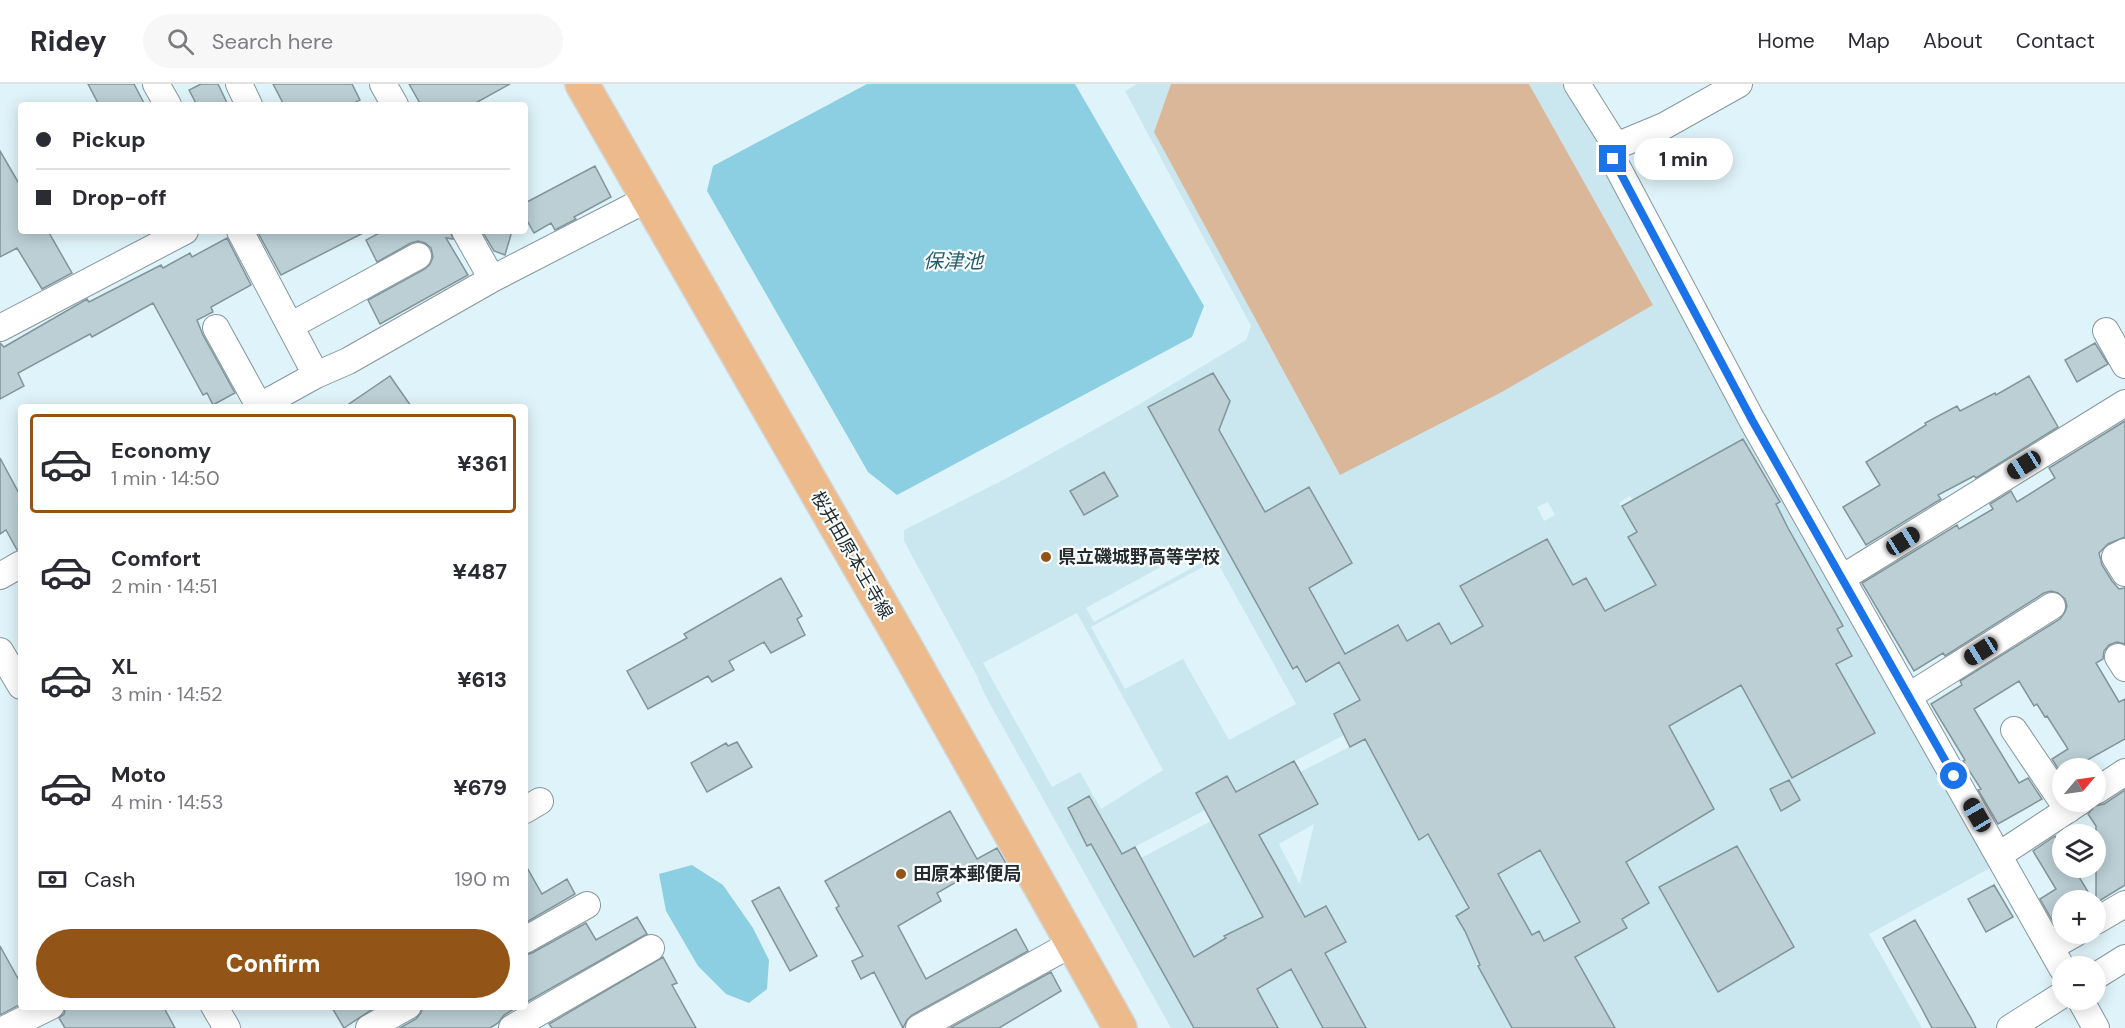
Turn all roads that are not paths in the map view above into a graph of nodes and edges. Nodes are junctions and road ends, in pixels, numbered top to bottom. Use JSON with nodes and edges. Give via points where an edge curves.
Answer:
{"nodes":[{"id":1,"x":156,"y":84,"type":"edge"},
{"id":2,"x":239,"y":84,"type":"edge"},
{"id":3,"x":383,"y":84,"type":"edge"},
{"id":4,"x":582,"y":84,"type":"edge"},
{"id":5,"x":1577,"y":84,"type":"edge"},
{"id":6,"x":1739,"y":84,"type":"edge"},
{"id":7,"x":166,"y":102,"type":"edge"},
{"id":8,"x":248,"y":102,"type":"edge"},
{"id":9,"x":393,"y":102,"type":"edge"},
{"id":10,"x":1616,"y":146,"type":"junction"},
{"id":11,"x":649,"y":198,"type":"junction"},
{"id":12,"x":179,"y":234,"type":"edge"},
{"id":13,"x":242,"y":234,"type":"edge"},
{"id":14,"x":467,"y":234,"type":"edge"},
{"id":15,"x":418,"y":256,"type":"dead end"},
{"id":16,"x":492,"y":279,"type":"junction"},
{"id":17,"x":290,"y":326,"type":"junction"},
{"id":18,"x":0,"y":328,"type":"edge"},
{"id":19,"x":216,"y":328,"type":"dead end"},
{"id":20,"x":2106,"y":331,"type":"dead end"},
{"id":21,"x":2125,"y":365,"type":"edge"},
{"id":22,"x":316,"y":375,"type":"junction"},
{"id":23,"x":2125,"y":403,"type":"edge"},
{"id":24,"x":259,"y":404,"type":"edge"},
{"id":25,"x":264,"y":404,"type":"edge"},
{"id":26,"x":2125,"y":552,"type":"edge"},
{"id":27,"x":18,"y":566,"type":"edge"},
{"id":28,"x":2125,"y":573,"type":"edge"},
{"id":29,"x":0,"y":576,"type":"edge"},
{"id":30,"x":1842,"y":578,"type":"junction"},
{"id":31,"x":2052,"y":606,"type":"dead end"},
{"id":32,"x":0,"y":651,"type":"edge"},
{"id":33,"x":18,"y":681,"type":"edge"},
{"id":34,"x":1909,"y":696,"type":"junction"},
{"id":35,"x":2014,"y":730,"type":"dead end"},
{"id":36,"x":2125,"y":772,"type":"edge"},
{"id":37,"x":2052,"y":778,"type":"edge"},
{"id":38,"x":2106,"y":784,"type":"edge"},
{"id":39,"x":2064,"y":812,"type":"edge"},
{"id":40,"x":1999,"y":855,"type":"junction"},
{"id":41,"x":2125,"y":904,"type":"edge"},
{"id":42,"x":587,"y":905,"type":"dead end"},
{"id":43,"x":2106,"y":915,"type":"edge"},
{"id":44,"x":528,"y":938,"type":"edge"},
{"id":45,"x":1072,"y":943,"type":"junction"},
{"id":46,"x":2068,"y":944,"type":"edge"},
{"id":47,"x":651,"y":948,"type":"dead end"},
{"id":48,"x":2056,"y":956,"type":"edge"},
{"id":49,"x":2059,"y":956,"type":"edge"},
{"id":50,"x":2125,"y":958,"type":"edge"},
{"id":51,"x":2106,"y":970,"type":"edge"},
{"id":52,"x":2052,"y":1001,"type":"edge"},
{"id":53,"x":43,"y":1010,"type":"edge"},
{"id":54,"x":216,"y":1010,"type":"edge"},
{"id":55,"x":401,"y":1010,"type":"edge"},
{"id":56,"x":2086,"y":1010,"type":"edge"},
{"id":57,"x":7,"y":1028,"type":"edge"},
{"id":58,"x":227,"y":1028,"type":"edge"},
{"id":59,"x":369,"y":1028,"type":"edge"},
{"id":60,"x":512,"y":1028,"type":"edge"},
{"id":61,"x":919,"y":1028,"type":"edge"},
{"id":62,"x":1120,"y":1028,"type":"edge"},
{"id":63,"x":2010,"y":1028,"type":"edge"},
{"id":64,"x":2096,"y":1028,"type":"edge"}],
"edges":[{"from":1,"to":7,"type":"street"},
{"from":2,"to":8,"type":"street"},
{"from":3,"to":9,"type":"street"},
{"from":4,"to":11,"type":"main road","name":"桜井田原本王寺線"},
{"from":5,"to":10,"type":"street"},
{"from":6,"to":10,"type":"street","via":[[1664,126]]},
{"from":10,"to":30,"type":"street","via":[[1613,159],[1752,420]]},
{"from":11,"to":16,"type":"street"},
{"from":11,"to":45,"type":"main road","name":"桜井田原本王寺線"},
{"from":12,"to":18,"type":"street"},
{"from":13,"to":17,"type":"street"},
{"from":14,"to":16,"type":"street"},
{"from":15,"to":17,"type":"street"},
{"from":16,"to":22,"type":"street","via":[[348,361]]},
{"from":17,"to":22,"type":"street"},
{"from":19,"to":24,"type":"street"},
{"from":20,"to":21,"type":"street"},
{"from":22,"to":25,"type":"street"},
{"from":23,"to":30,"type":"street"},
{"from":26,"to":28,"type":"street","via":[[2115,558]]},
{"from":27,"to":29,"type":"street"},
{"from":30,"to":34,"type":"street"},
{"from":31,"to":34,"type":"street"},
{"from":32,"to":33,"type":"street"},
{"from":34,"to":40,"type":"street"},
{"from":35,"to":37,"type":"street"},
{"from":36,"to":38,"type":"street"},
{"from":39,"to":40,"type":"street"},
{"from":40,"to":48,"type":"street"},
{"from":41,"to":43,"type":"street"},
{"from":42,"to":44,"type":"street"},
{"from":45,"to":61,"type":"street"},
{"from":45,"to":62,"type":"main road","name":"桜井田原本王寺線"},
{"from":46,"to":49,"type":"street"},
{"from":47,"to":60,"type":"street"},
{"from":50,"to":51,"type":"street"},
{"from":52,"to":63,"type":"street"},
{"from":53,"to":57,"type":"street"},
{"from":54,"to":58,"type":"street"},
{"from":55,"to":59,"type":"street"},
{"from":56,"to":64,"type":"street"}]}
